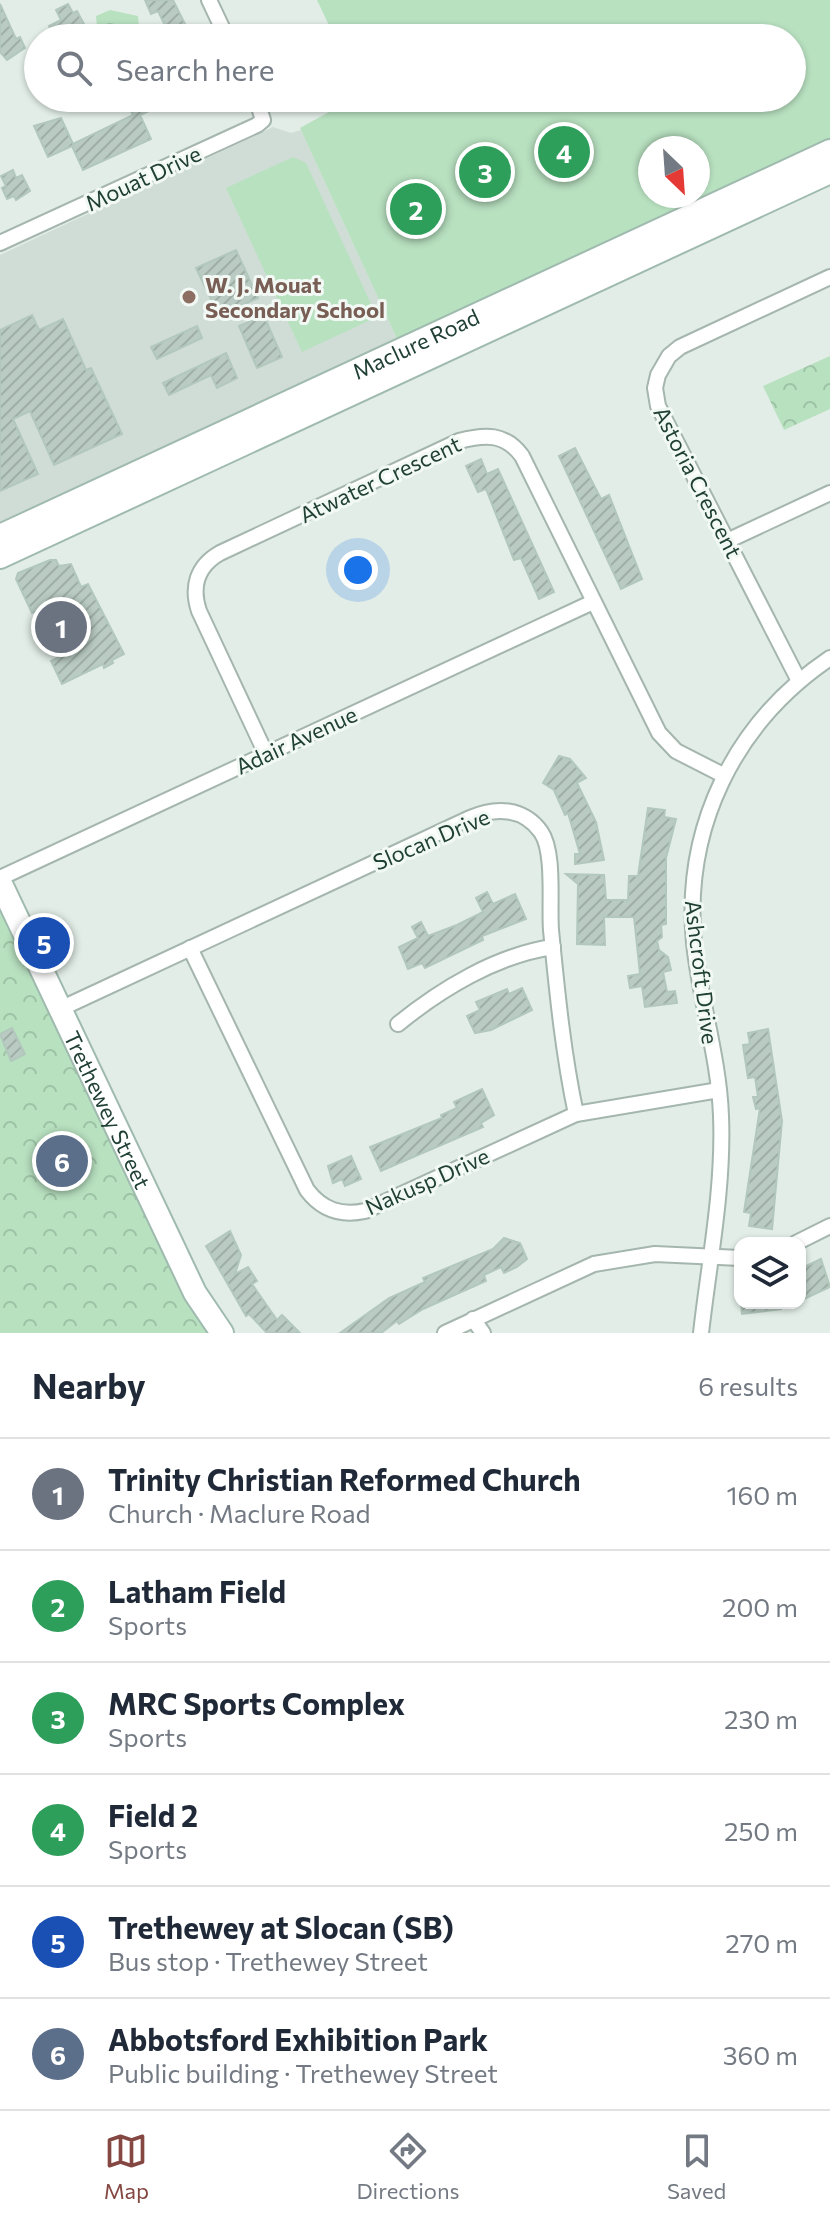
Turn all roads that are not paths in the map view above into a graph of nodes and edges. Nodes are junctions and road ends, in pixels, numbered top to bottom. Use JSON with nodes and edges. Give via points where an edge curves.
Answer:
{"nodes":[{"id":1,"x":209,"y":0,"type":"edge"},
{"id":2,"x":220,"y":24,"type":"edge"},
{"id":3,"x":263,"y":112,"type":"edge"},
{"id":4,"x":830,"y":151,"type":"edge"},
{"id":5,"x":830,"y":172,"type":"edge"},
{"id":6,"x":0,"y":243,"type":"edge"},
{"id":7,"x":830,"y":277,"type":"edge"},
{"id":8,"x":830,"y":493,"type":"edge"},
{"id":9,"x":0,"y":536,"type":"edge"},
{"id":10,"x":727,"y":541,"type":"junction"},
{"id":11,"x":0,"y":557,"type":"edge"},
{"id":12,"x":593,"y":602,"type":"junction"},
{"id":13,"x":830,"y":658,"type":"edge"},
{"id":14,"x":799,"y":681,"type":"junction"},
{"id":15,"x":266,"y":754,"type":"junction"},
{"id":16,"x":723,"y":775,"type":"junction"},
{"id":17,"x":0,"y":880,"type":"edge"},
{"id":18,"x":553,"y":947,"type":"junction"},
{"id":19,"x":190,"y":948,"type":"junction"},
{"id":20,"x":60,"y":1009,"type":"junction"},
{"id":21,"x":398,"y":1024,"type":"dead end"},
{"id":22,"x":719,"y":1090,"type":"junction"},
{"id":23,"x":576,"y":1114,"type":"junction"},
{"id":24,"x":830,"y":1226,"type":"edge"},
{"id":25,"x":806,"y":1238,"type":"edge"},
{"id":26,"x":710,"y":1257,"type":"junction"},
{"id":27,"x":734,"y":1258,"type":"edge"},
{"id":28,"x":473,"y":1319,"type":"junction"},
{"id":29,"x":222,"y":1333,"type":"edge"},
{"id":30,"x":445,"y":1333,"type":"edge"},
{"id":31,"x":483,"y":1333,"type":"edge"},
{"id":32,"x":701,"y":1333,"type":"edge"}],
"edges":[{"from":1,"to":2,"type":"street"},
{"from":3,"to":6,"type":"street","name":"Mouat Drive","via":[[257,125]]},
{"from":4,"to":9,"type":"main road","name":"Maclure Road"},
{"from":5,"to":11,"type":"main road","name":"Maclure Road"},
{"from":7,"to":10,"type":"street","name":"Astoria Crescent","via":[[680,347],[661,367],[655,388],[658,406]]},
{"from":8,"to":10,"type":"street"},
{"from":10,"to":14,"type":"street","name":"Astoria Crescent"},
{"from":12,"to":15,"type":"street","name":"Adair Avenue"},
{"from":12,"to":15,"type":"street","name":"Atwater Crescent","via":[[515,447],[490,436],[459,441],[220,553],[203,566],[195,586],[199,611]]},
{"from":12,"to":16,"type":"street","name":"Atwater Crescent","via":[[666,744]]},
{"from":13,"to":14,"type":"street","name":"Ashcroft Drive"},
{"from":14,"to":16,"type":"street","name":"Ashcroft Drive","via":[[762,719]]},
{"from":15,"to":17,"type":"street","name":"Adair Avenue"},
{"from":16,"to":22,"type":"street","name":"Ashcroft Drive","via":[[700,836],[692,882],[694,943]]},
{"from":17,"to":20,"type":"main road","name":"Trethewey Street"},
{"from":18,"to":19,"type":"street","name":"Slocan Drive","via":[[543,833],[524,815],[503,810],[487,811]]},
{"from":18,"to":21,"type":"street","via":[[524,953],[434,994]]},
{"from":18,"to":23,"type":"street","name":"Slocan Drive"},
{"from":19,"to":20,"type":"street","name":"Slocan Drive"},
{"from":19,"to":23,"type":"street","name":"Nakusp Drive","via":[[307,1190],[324,1207],[351,1214],[365,1211]]},
{"from":20,"to":29,"type":"main road","name":"Trethewey Street","via":[[195,1293]]},
{"from":22,"to":23,"type":"street","name":"Nakusp Drive"},
{"from":22,"to":26,"type":"street","name":"Ashcroft Drive","via":[[721,1135]]},
{"from":24,"to":25,"type":"street"},
{"from":26,"to":27,"type":"street"},
{"from":26,"to":28,"type":"street","via":[[655,1254],[594,1264]]},
{"from":26,"to":32,"type":"street","name":"Ashcroft Drive"},
{"from":28,"to":30,"type":"street"},
{"from":28,"to":31,"type":"street"}]}
